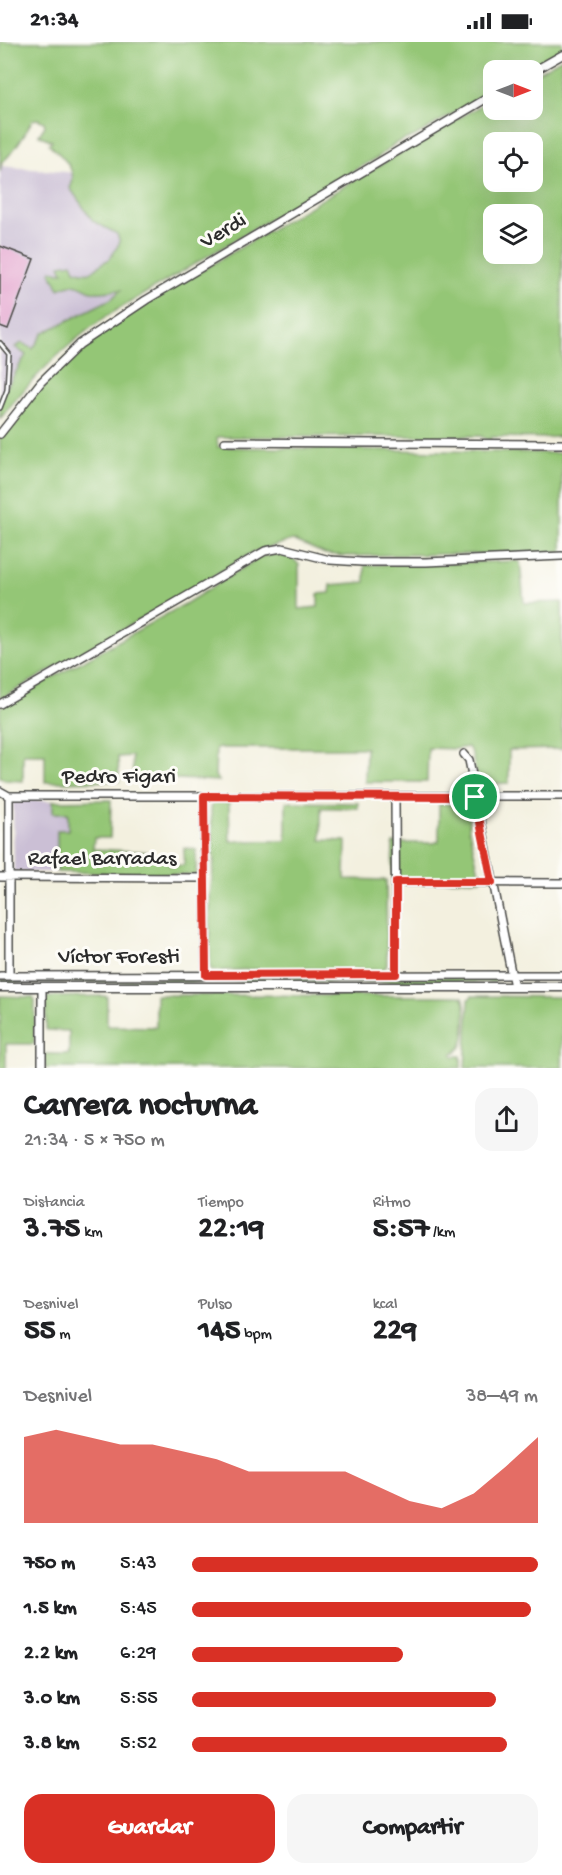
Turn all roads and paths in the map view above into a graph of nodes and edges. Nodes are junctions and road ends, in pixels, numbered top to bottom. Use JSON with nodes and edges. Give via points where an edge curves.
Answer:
{"nodes":[{"id":1,"x":562,"y":55,"type":"edge"},
{"id":2,"x":543,"y":66,"type":"edge"},
{"id":3,"x":483,"y":101,"type":"edge"},
{"id":4,"x":0,"y":343,"type":"edge"},
{"id":5,"x":0,"y":408,"type":"edge"},
{"id":6,"x":0,"y":434,"type":"edge"},
{"id":7,"x":225,"y":442,"type":"dead end"},
{"id":8,"x":562,"y":444,"type":"edge"},
{"id":9,"x":562,"y":556,"type":"edge"},
{"id":10,"x":0,"y":704,"type":"edge"},
{"id":11,"x":464,"y":754,"type":"dead end"},
{"id":12,"x":0,"y":791,"type":"edge"},
{"id":13,"x":9,"y":795,"type":"junction"},
{"id":14,"x":204,"y":796,"type":"junction"},
{"id":15,"x":562,"y":796,"type":"edge"},
{"id":16,"x":395,"y":797,"type":"junction"},
{"id":17,"x":475,"y":797,"type":"junction"},
{"id":18,"x":0,"y":878,"type":"edge"},
{"id":19,"x":9,"y":878,"type":"junction"},
{"id":20,"x":204,"y":878,"type":"junction"},
{"id":21,"x":396,"y":882,"type":"junction"},
{"id":22,"x":492,"y":882,"type":"junction"},
{"id":23,"x":562,"y":883,"type":"edge"},
{"id":24,"x":396,"y":974,"type":"junction"},
{"id":25,"x":206,"y":975,"type":"junction"},
{"id":26,"x":512,"y":975,"type":"junction"},
{"id":27,"x":562,"y":975,"type":"edge"},
{"id":28,"x":0,"y":976,"type":"edge"},
{"id":29,"x":9,"y":976,"type":"junction"},
{"id":30,"x":0,"y":987,"type":"edge"},
{"id":31,"x":42,"y":987,"type":"junction"},
{"id":32,"x":514,"y":987,"type":"junction"},
{"id":33,"x":562,"y":987,"type":"edge"},
{"id":34,"x":42,"y":1068,"type":"edge"}],
"edges":[{"from":1,"to":2,"type":"street"},
{"from":3,"to":6,"type":"street","name":"Verdi","via":[[146,300],[80,344],[41,382]]},
{"from":4,"to":5,"type":"lane","via":[[9,354],[7,390]]},
{"from":7,"to":8,"type":"street"},
{"from":9,"to":10,"type":"street","via":[[362,562],[330,560],[282,548],[265,551]]},
{"from":11,"to":17,"type":"street","via":[[469,760]]},
{"from":12,"to":13,"type":"street","name":"Pedro Figari"},
{"from":13,"to":14,"type":"street","name":"Pedro Figari"},
{"from":13,"to":19,"type":"street"},
{"from":14,"to":16,"type":"street","name":"Pedro Figari"},
{"from":14,"to":20,"type":"street"},
{"from":15,"to":17,"type":"street","name":"Pedro Figari"},
{"from":16,"to":17,"type":"street","name":"Pedro Figari"},
{"from":16,"to":21,"type":"street"},
{"from":17,"to":22,"type":"street"},
{"from":18,"to":19,"type":"street","name":"Rafael Barradas"},
{"from":19,"to":20,"type":"street","name":"Rafael Barradas"},
{"from":19,"to":29,"type":"street"},
{"from":20,"to":25,"type":"street"},
{"from":21,"to":22,"type":"street"},
{"from":21,"to":24,"type":"street"},
{"from":22,"to":23,"type":"street"},
{"from":22,"to":26,"type":"street"},
{"from":24,"to":25,"type":"street","name":"Víctor Foresti"},
{"from":24,"to":26,"type":"street","name":"Víctor Foresti"},
{"from":25,"to":29,"type":"street","name":"Víctor Foresti"},
{"from":26,"to":27,"type":"street","name":"Víctor Foresti"},
{"from":26,"to":32,"type":"street"},
{"from":28,"to":29,"type":"street","name":"Víctor Foresti"},
{"from":30,"to":31,"type":"street","name":"Víctor Foresti"},
{"from":31,"to":32,"type":"street","name":"Víctor Foresti"},
{"from":31,"to":34,"type":"street"},
{"from":32,"to":33,"type":"street","name":"Víctor Foresti"}]}
